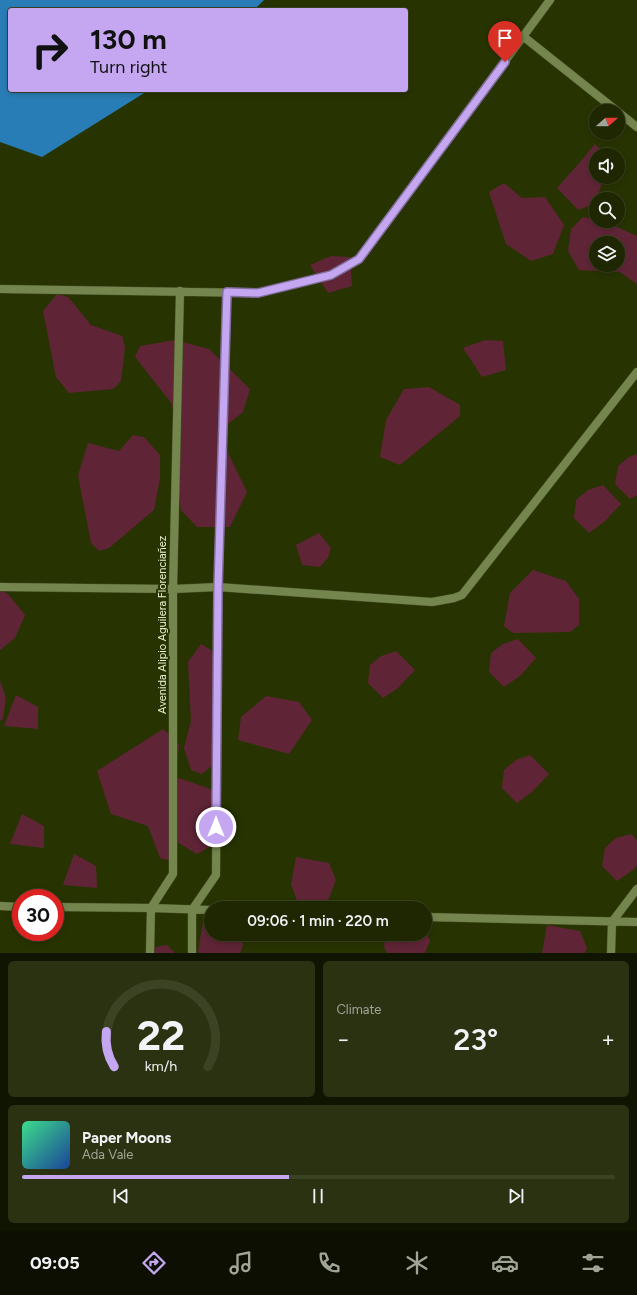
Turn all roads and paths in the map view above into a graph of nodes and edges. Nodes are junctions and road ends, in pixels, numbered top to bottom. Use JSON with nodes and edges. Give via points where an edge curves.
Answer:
{"nodes":[{"id":1,"x":550,"y":0,"type":"edge"},
{"id":2,"x":524,"y":37,"type":"junction"},
{"id":3,"x":609,"y":104,"type":"edge"},
{"id":4,"x":625,"y":117,"type":"edge"},
{"id":5,"x":637,"y":127,"type":"edge"},
{"id":6,"x":0,"y":289,"type":"edge"},
{"id":7,"x":180,"y":291,"type":"junction"},
{"id":8,"x":227,"y":292,"type":"junction"},
{"id":9,"x":637,"y":372,"type":"edge"},
{"id":10,"x":0,"y":587,"type":"edge"},
{"id":11,"x":218,"y":588,"type":"junction"},
{"id":12,"x":173,"y":589,"type":"junction"},
{"id":13,"x":637,"y":889,"type":"edge"},
{"id":14,"x":0,"y":906,"type":"edge"},
{"id":15,"x":12,"y":906,"type":"edge"},
{"id":16,"x":64,"y":907,"type":"edge"},
{"id":17,"x":151,"y":908,"type":"junction"},
{"id":18,"x":192,"y":910,"type":"junction"},
{"id":19,"x":204,"y":910,"type":"edge"},
{"id":20,"x":432,"y":916,"type":"edge"},
{"id":21,"x":612,"y":922,"type":"junction"},
{"id":22,"x":637,"y":922,"type":"edge"},
{"id":23,"x":150,"y":953,"type":"edge"},
{"id":24,"x":192,"y":953,"type":"edge"},
{"id":25,"x":611,"y":953,"type":"edge"}],
"edges":[{"from":1,"to":2,"type":"street"},
{"from":2,"to":3,"type":"street"},
{"from":2,"to":8,"type":"street","via":[[359,259],[324,277],[258,293]]},
{"from":4,"to":5,"type":"street"},
{"from":6,"to":7,"type":"street"},
{"from":7,"to":8,"type":"street"},
{"from":7,"to":12,"type":"street","name":"Avenida Alipio Aguilera Florenciañez"},
{"from":8,"to":11,"type":"street"},
{"from":9,"to":11,"type":"street","via":[[462,595],[432,602]]},
{"from":10,"to":12,"type":"street"},
{"from":11,"to":12,"type":"street"},
{"from":11,"to":18,"type":"street","via":[[216,875]]},
{"from":12,"to":17,"type":"street","name":"Avenida Alipio Aguilera Florenciañez","via":[[173,874]]},
{"from":13,"to":21,"type":"street"},
{"from":14,"to":15,"type":"street"},
{"from":16,"to":17,"type":"street"},
{"from":17,"to":18,"type":"street"},
{"from":17,"to":23,"type":"street"},
{"from":18,"to":19,"type":"street"},
{"from":18,"to":24,"type":"street"},
{"from":20,"to":21,"type":"street"},
{"from":21,"to":22,"type":"street"},
{"from":21,"to":25,"type":"street"}]}
